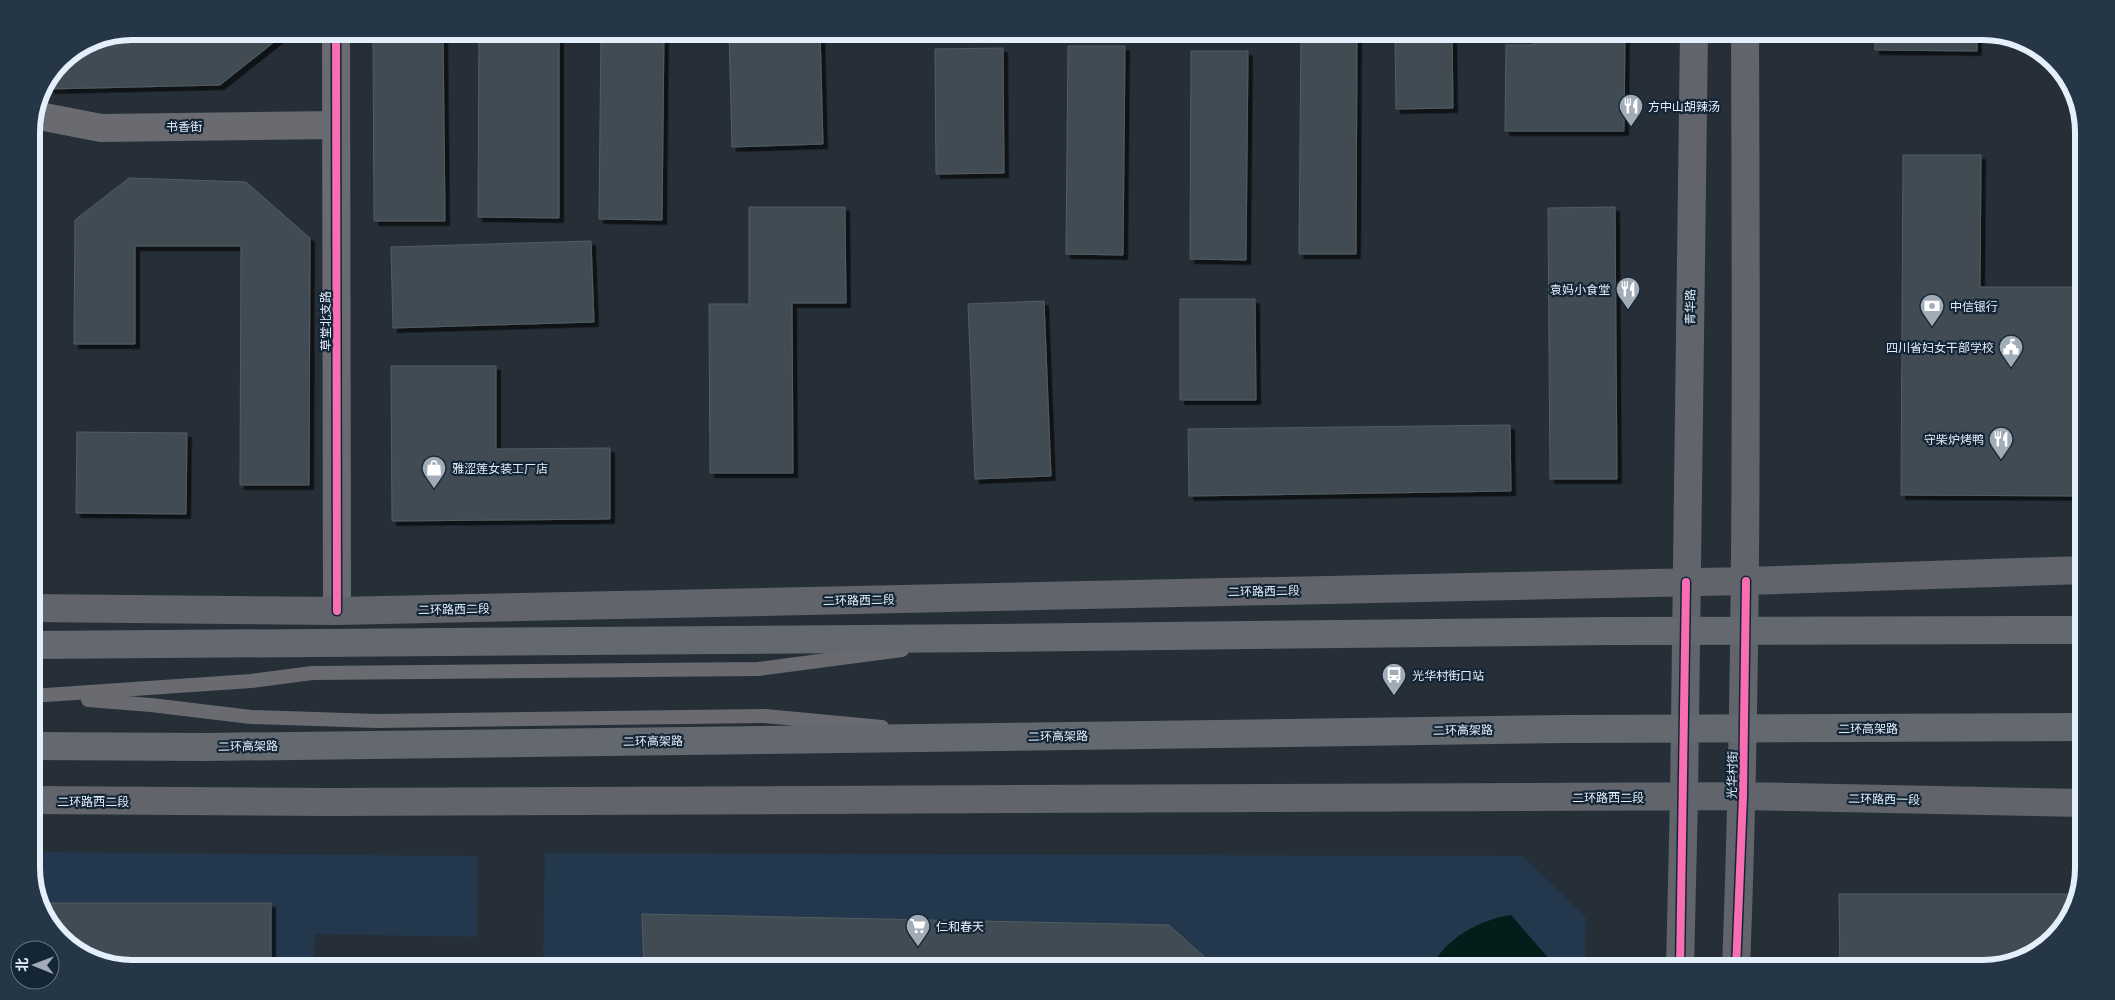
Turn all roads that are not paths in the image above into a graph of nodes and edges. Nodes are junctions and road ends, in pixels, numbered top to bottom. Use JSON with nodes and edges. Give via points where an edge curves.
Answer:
{"nodes":[{"id":1,"x":336,"y":40,"type":"edge"},
{"id":2,"x":1694,"y":40,"type":"edge"},
{"id":3,"x":1746,"y":40,"type":"edge"},
{"id":4,"x":42,"y":116,"type":"edge"},
{"id":5,"x":335,"y":125,"type":"junction"},
{"id":6,"x":2075,"y":570,"type":"edge"},
{"id":7,"x":1746,"y":581,"type":"junction"},
{"id":8,"x":1686,"y":582,"type":"junction"},
{"id":9,"x":40,"y":608,"type":"edge"},
{"id":10,"x":337,"y":611,"type":"junction"},
{"id":11,"x":2075,"y":630,"type":"edge"},
{"id":12,"x":996,"y":638,"type":"junction"},
{"id":13,"x":40,"y":645,"type":"edge"},
{"id":14,"x":40,"y":696,"type":"edge"},
{"id":15,"x":40,"y":696,"type":"edge"},
{"id":16,"x":2075,"y":727,"type":"edge"},
{"id":17,"x":998,"y":737,"type":"junction"},
{"id":18,"x":40,"y":746,"type":"edge"},
{"id":19,"x":1684,"y":796,"type":"junction"},
{"id":20,"x":1743,"y":796,"type":"junction"},
{"id":21,"x":40,"y":800,"type":"edge"},
{"id":22,"x":2075,"y":803,"type":"edge"},
{"id":23,"x":1680,"y":960,"type":"edge"},
{"id":24,"x":1736,"y":960,"type":"edge"}],
"edges":[{"from":1,"to":5,"type":"street","name":"草堂北支路"},
{"from":2,"to":8,"type":"main road","name":"青华路"},
{"from":3,"to":7,"type":"main road"},
{"from":4,"to":5,"type":"street","name":"书香街","via":[[101,128]]},
{"from":5,"to":10,"type":"street","name":"草堂北支路"},
{"from":6,"to":7,"type":"main road"},
{"from":7,"to":8,"type":"main road"},
{"from":7,"to":20,"type":"main road","name":"光华村街"},
{"from":8,"to":10,"type":"main road","name":"二环路西二段"},
{"from":8,"to":19,"type":"main road"},
{"from":9,"to":10,"type":"main road","name":"二环路西二段"},
{"from":11,"to":12,"type":"highway","bridge":true},
{"from":12,"to":13,"type":"highway"},
{"from":12,"to":14,"type":"lane","via":[[758,669],[312,673],[251,681]]},
{"from":15,"to":17,"type":"lane","via":[[151,705],[251,718],[377,721],[765,716]]},
{"from":16,"to":17,"type":"highway","name":"二环高架路","bridge":true,"via":[[1566,729]]},
{"from":17,"to":18,"type":"highway","name":"二环高架路"},
{"from":19,"to":20,"type":"main road","name":"二环路西一段"},
{"from":19,"to":21,"type":"main road","name":"二环路西二段","via":[[330,802]]},
{"from":19,"to":23,"type":"main road"},
{"from":20,"to":22,"type":"main road","name":"二环路西一段"},
{"from":20,"to":24,"type":"main road","name":"光华村街"}]}
